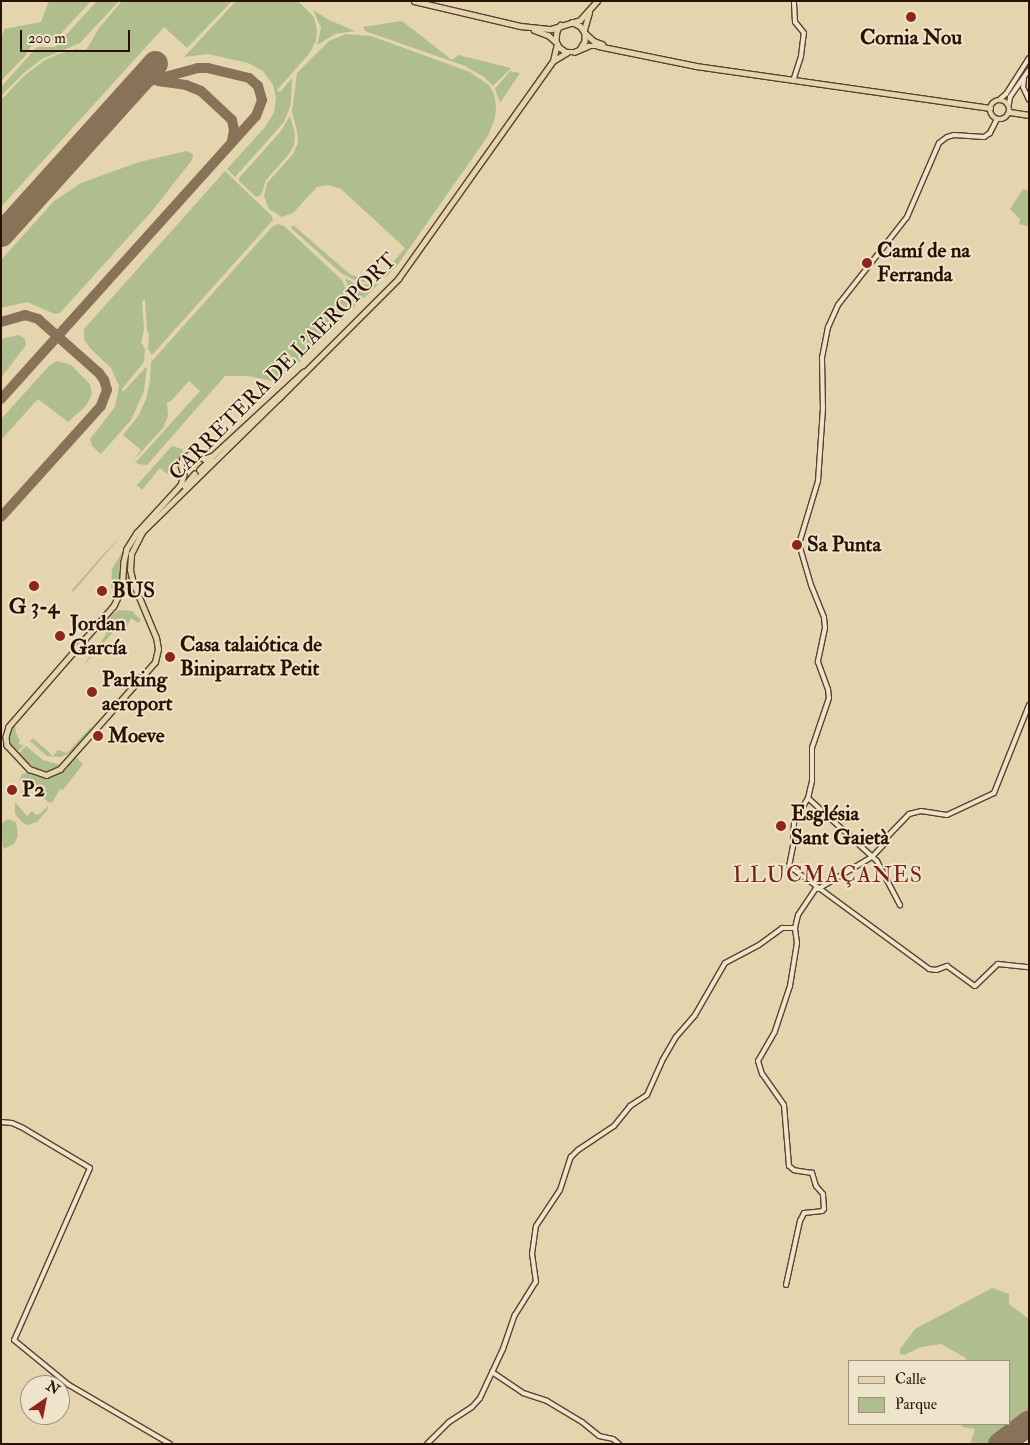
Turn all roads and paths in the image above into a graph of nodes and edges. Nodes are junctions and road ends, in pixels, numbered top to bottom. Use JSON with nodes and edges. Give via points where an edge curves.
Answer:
{"nodes":[{"id":1,"x":414,"y":1,"type":"edge"},
{"id":2,"x":597,"y":1,"type":"edge"},
{"id":3,"x":794,"y":1,"type":"edge"},
{"id":4,"x":592,"y":9,"type":"junction"},
{"id":5,"x":571,"y":22,"type":"junction"},
{"id":6,"x":561,"y":25,"type":"junction"},
{"id":7,"x":521,"y":26,"type":"junction"},
{"id":8,"x":585,"y":32,"type":"junction"},
{"id":9,"x":556,"y":43,"type":"junction"},
{"id":10,"x":581,"y":48,"type":"junction"},
{"id":11,"x":568,"y":52,"type":"junction"},
{"id":12,"x":1029,"y":58,"type":"edge"},
{"id":13,"x":553,"y":61,"type":"junction"},
{"id":14,"x":672,"y":61,"type":"junction"},
{"id":15,"x":1029,"y":70,"type":"edge"},
{"id":16,"x":1023,"y":78,"type":"junction"},
{"id":17,"x":793,"y":81,"type":"junction"},
{"id":18,"x":1023,"y":85,"type":"junction"},
{"id":19,"x":1010,"y":87,"type":"junction"},
{"id":20,"x":1017,"y":87,"type":"junction"},
{"id":21,"x":1000,"y":99,"type":"junction"},
{"id":22,"x":1029,"y":100,"type":"edge"},
{"id":23,"x":1009,"y":104,"type":"junction"},
{"id":24,"x":990,"y":108,"type":"junction"},
{"id":25,"x":1010,"y":112,"type":"junction"},
{"id":26,"x":1029,"y":115,"type":"edge"},
{"id":27,"x":997,"y":119,"type":"junction"},
{"id":28,"x":304,"y":372,"type":"junction"},
{"id":29,"x":241,"y":435,"type":"junction"},
{"id":30,"x":196,"y":456,"type":"junction"},
{"id":31,"x":182,"y":469,"type":"junction"},
{"id":32,"x":199,"y":470,"type":"junction"},
{"id":33,"x":194,"y":474,"type":"junction"},
{"id":34,"x":172,"y":501,"type":"junction"},
{"id":35,"x":1029,"y":704,"type":"edge"},
{"id":36,"x":808,"y":798,"type":"junction"},
{"id":37,"x":872,"y":857,"type":"junction"},
{"id":38,"x":817,"y":889,"type":"junction"},
{"id":39,"x":900,"y":905,"type":"dead end"},
{"id":40,"x":795,"y":928,"type":"junction"},
{"id":41,"x":1029,"y":967,"type":"edge"},
{"id":42,"x":1,"y":1122,"type":"edge"},
{"id":43,"x":786,"y":1285,"type":"dead end"},
{"id":44,"x":492,"y":1372,"type":"junction"},
{"id":45,"x":170,"y":1444,"type":"edge"},
{"id":46,"x":427,"y":1444,"type":"edge"},
{"id":47,"x":619,"y":1444,"type":"edge"}],
"edges":[{"from":1,"to":7,"type":"main road"},
{"from":2,"to":4,"type":"main road"},
{"from":3,"to":17,"type":"street","via":[[795,22],[804,33]]},
{"from":4,"to":5,"type":"main road"},
{"from":4,"to":8,"type":"main road","via":[[585,23]]},
{"from":5,"to":6,"type":"main road"},
{"from":5,"to":8,"type":"main road"},
{"from":6,"to":7,"type":"main road","via":[[551,29]]},
{"from":6,"to":9,"type":"main road"},
{"from":7,"to":9,"type":"main road","via":[[545,33]]},
{"from":8,"to":10,"type":"main road"},
{"from":8,"to":14,"type":"main road","via":[[594,42]]},
{"from":9,"to":11,"type":"main road"},
{"from":9,"to":13,"type":"main road","name":"CARRETERA DE L'AEROPORT"},
{"from":10,"to":11,"type":"main road"},
{"from":10,"to":14,"type":"main road","via":[[598,46]]},
{"from":11,"to":13,"type":"main road","name":"CARRETERA DE L'AEROPORT"},
{"from":12,"to":19,"type":"street"},
{"from":13,"to":28,"type":"main road","name":"CARRETERA DE L'AEROPORT","via":[[398,279]]},
{"from":14,"to":17,"type":"main road"},
{"from":15,"to":16,"type":"street"},
{"from":15,"to":18,"type":"street"},
{"from":16,"to":19,"type":"street","via":[[1019,77]]},
{"from":16,"to":20,"type":"street"},
{"from":17,"to":24,"type":"main road"},
{"from":18,"to":20,"type":"street"},
{"from":18,"to":22,"type":"street"},
{"from":19,"to":21,"type":"street"},
{"from":20,"to":23,"type":"street"},
{"from":21,"to":23,"type":"main road"},
{"from":21,"to":24,"type":"main road"},
{"from":23,"to":25,"type":"main road"},
{"from":24,"to":27,"type":"main road"},
{"from":25,"to":26,"type":"main road"},
{"from":25,"to":27,"type":"main road","via":[[1005,119]]},
{"from":27,"to":36,"type":"street","via":[[990,133],[984,137],[954,135],[939,143],[907,217],[838,305],[828,328],[822,358],[823,408],[818,481],[799,544],[824,618],[818,662],[829,692],[812,748],[812,781]]},
{"from":28,"to":29,"type":"main road","name":"CARRETERA DE L'AEROPORT"},
{"from":28,"to":30,"type":"main road","via":[[213,456],[205,459]]},
{"from":29,"to":32,"type":"main road"},
{"from":29,"to":34,"type":"main road","name":"CARRETERA DE L'AEROPORT"},
{"from":30,"to":31,"type":"main road","via":[[185,457]]},
{"from":30,"to":32,"type":"main road"},
{"from":31,"to":33,"type":"main road","via":[[187,474]]},
{"from":31,"to":34,"type":"main road","name":"CARRETERA DE L'AEROPORT","via":[[183,481],[178,490],[137,533],[127,549],[120,595],[114,606],[14,719],[6,734],[9,748],[32,770],[42,774],[53,773],[74,755],[152,666],[158,652],[157,641],[130,573],[130,557],[146,526]]},
{"from":32,"to":33,"type":"main road"},
{"from":33,"to":34,"type":"main road"},
{"from":35,"to":37,"type":"street","via":[[996,791],[983,800],[947,814],[912,813]]},
{"from":36,"to":37,"type":"street"},
{"from":36,"to":38,"type":"street","via":[[794,823],[789,866]]},
{"from":37,"to":38,"type":"street"},
{"from":37,"to":39,"type":"street"},
{"from":38,"to":40,"type":"street","via":[[798,915]]},
{"from":38,"to":41,"type":"street","via":[[928,969],[947,966],[975,986],[998,964]]},
{"from":40,"to":43,"type":"street","via":[[797,944],[790,986],[775,1031],[758,1060],[762,1074],[784,1105],[789,1166],[812,1173],[823,1194],[824,1208],[804,1213]]},
{"from":40,"to":44,"type":"street","via":[[782,928],[759,945],[725,962],[695,1015],[667,1053],[647,1096],[630,1106],[614,1126],[571,1157],[560,1190],[536,1226],[532,1254],[536,1282],[515,1315]]},
{"from":42,"to":45,"type":"street","via":[[23,1128],[90,1168],[14,1340],[69,1385]]},
{"from":44,"to":46,"type":"street","via":[[475,1405],[449,1422]]},
{"from":44,"to":47,"type":"street","via":[[523,1393],[547,1400],[599,1436]]}]}
